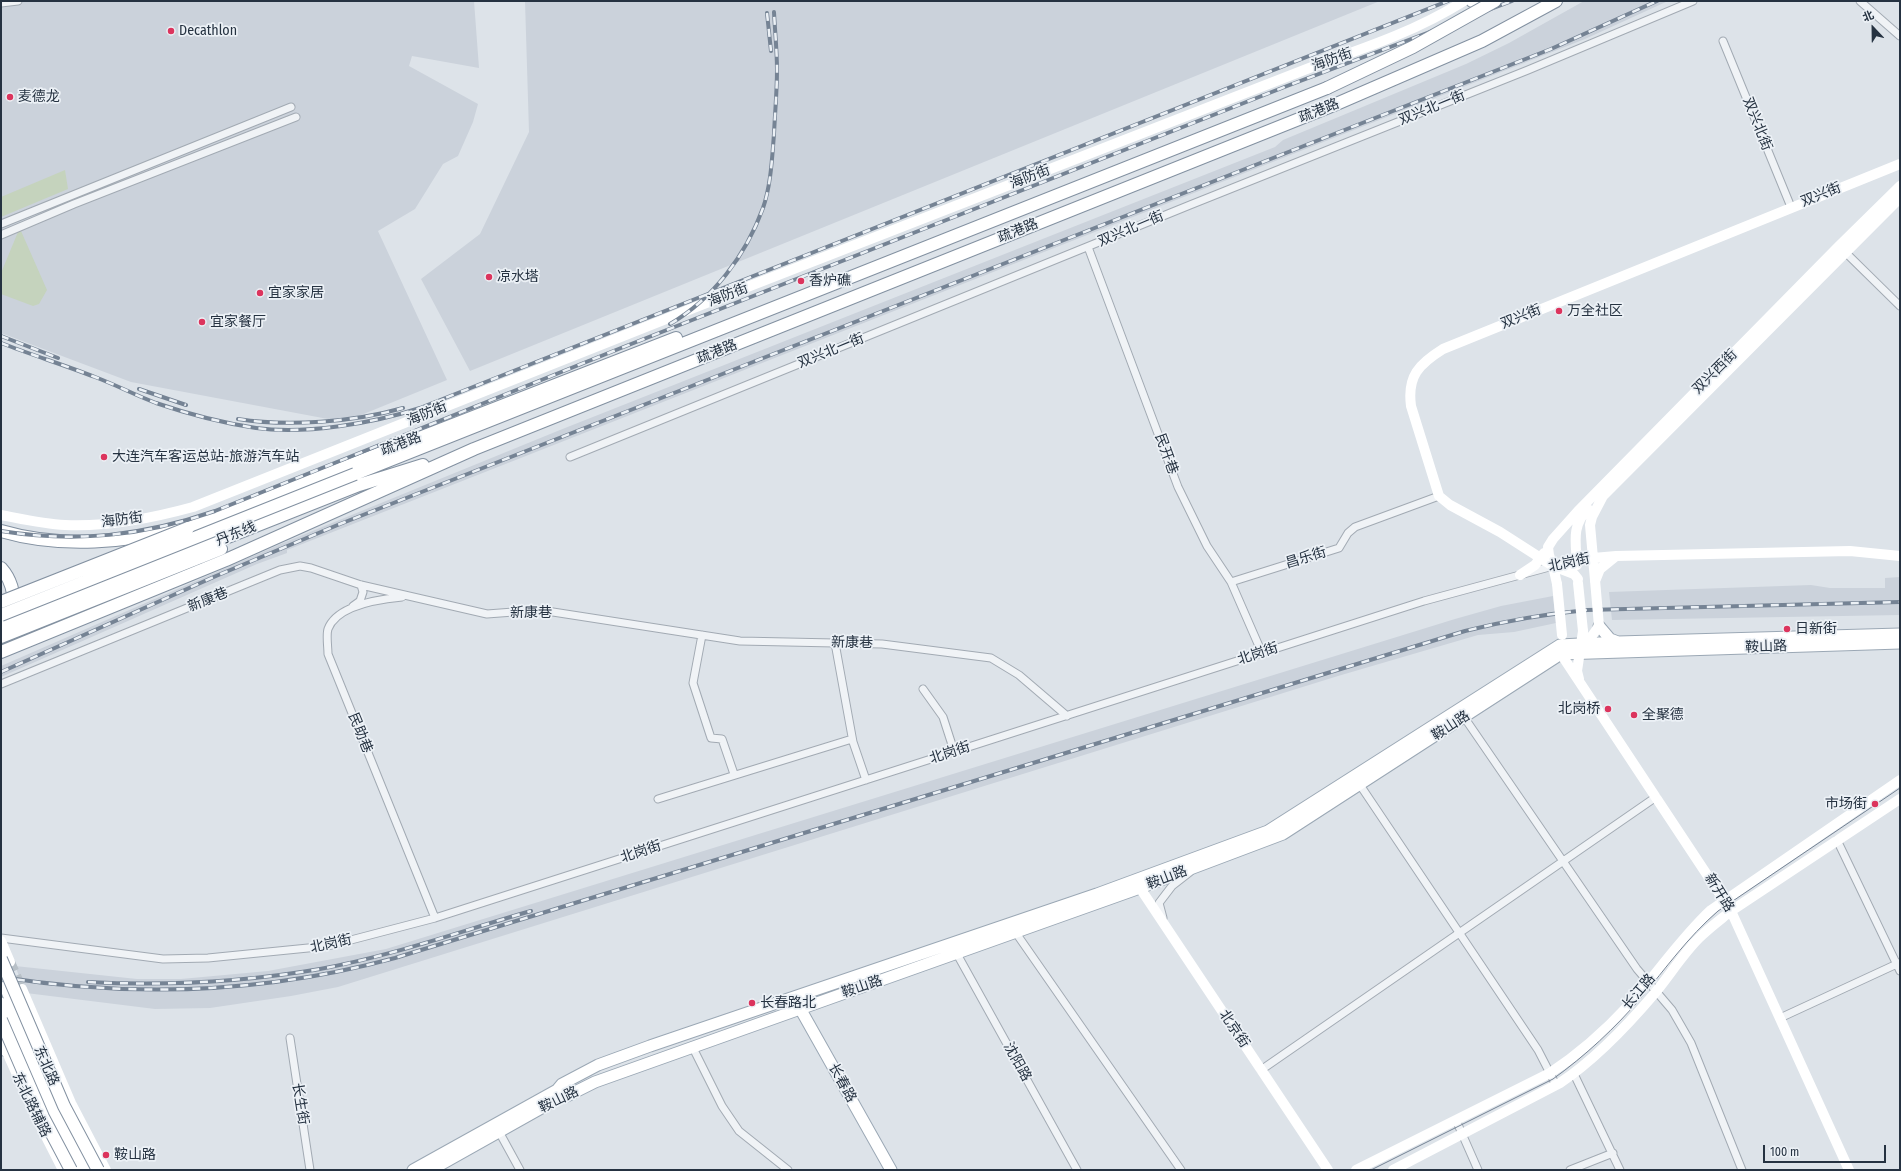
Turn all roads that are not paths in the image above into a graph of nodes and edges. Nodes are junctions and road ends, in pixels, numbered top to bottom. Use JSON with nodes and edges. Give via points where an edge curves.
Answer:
{"nodes":[{"id":1,"x":18,"y":1,"type":"edge"},
{"id":2,"x":1464,"y":1,"type":"edge"},
{"id":3,"x":1473,"y":1,"type":"edge"},
{"id":4,"x":1495,"y":1,"type":"edge"},
{"id":5,"x":1556,"y":1,"type":"edge"},
{"id":6,"x":1693,"y":1,"type":"edge"},
{"id":7,"x":1860,"y":1,"type":"edge"},
{"id":8,"x":1,"y":3,"type":"edge"},
{"id":9,"x":1444,"y":13,"type":"junction"},
{"id":10,"x":1900,"y":36,"type":"edge"},
{"id":11,"x":1723,"y":40,"type":"dead end"},
{"id":12,"x":291,"y":107,"type":"dead end"},
{"id":13,"x":296,"y":117,"type":"dead end"},
{"id":14,"x":1900,"y":164,"type":"edge"},
{"id":15,"x":1900,"y":186,"type":"edge"},
{"id":16,"x":1900,"y":198,"type":"edge"},
{"id":17,"x":1791,"y":207,"type":"junction"},
{"id":18,"x":1,"y":224,"type":"edge"},
{"id":19,"x":1,"y":235,"type":"edge"},
{"id":20,"x":1088,"y":247,"type":"junction"},
{"id":21,"x":1842,"y":249,"type":"junction"},
{"id":22,"x":1900,"y":306,"type":"edge"},
{"id":23,"x":474,"y":449,"type":"junction"},
{"id":24,"x":570,"y":457,"type":"dead end"},
{"id":25,"x":353,"y":469,"type":"junction"},
{"id":26,"x":1439,"y":496,"type":"junction"},
{"id":27,"x":1603,"y":496,"type":"junction"},
{"id":28,"x":1578,"y":511,"type":"junction"},
{"id":29,"x":1,"y":515,"type":"edge"},
{"id":30,"x":188,"y":528,"type":"junction"},
{"id":31,"x":1,"y":531,"type":"edge"},
{"id":32,"x":1575,"y":537,"type":"junction"},
{"id":33,"x":1548,"y":547,"type":"junction"},
{"id":34,"x":224,"y":554,"type":"junction"},
{"id":35,"x":1616,"y":556,"type":"junction"},
{"id":36,"x":1900,"y":556,"type":"edge"},
{"id":37,"x":1541,"y":558,"type":"junction"},
{"id":38,"x":1594,"y":558,"type":"junction"},
{"id":39,"x":1577,"y":563,"type":"junction"},
{"id":40,"x":1554,"y":566,"type":"junction"},
{"id":41,"x":1,"y":568,"type":"edge"},
{"id":42,"x":1520,"y":575,"type":"junction"},
{"id":43,"x":1595,"y":580,"type":"junction"},
{"id":44,"x":1578,"y":581,"type":"junction"},
{"id":45,"x":1231,"y":582,"type":"junction"},
{"id":46,"x":361,"y":585,"type":"junction"},
{"id":47,"x":408,"y":596,"type":"junction"},
{"id":48,"x":1,"y":602,"type":"edge"},
{"id":49,"x":350,"y":609,"type":"junction"},
{"id":50,"x":1,"y":615,"type":"edge"},
{"id":51,"x":1,"y":624,"type":"edge"},
{"id":52,"x":1599,"y":626,"type":"junction"},
{"id":53,"x":1,"y":627,"type":"edge"},
{"id":54,"x":1900,"y":634,"type":"edge"},
{"id":55,"x":702,"y":635,"type":"junction"},
{"id":56,"x":1,"y":637,"type":"edge"},
{"id":57,"x":1618,"y":642,"type":"junction"},
{"id":58,"x":834,"y":643,"type":"junction"},
{"id":59,"x":1900,"y":643,"type":"edge"},
{"id":60,"x":1561,"y":645,"type":"junction"},
{"id":61,"x":1581,"y":648,"type":"junction"},
{"id":62,"x":1,"y":652,"type":"edge"},
{"id":63,"x":1262,"y":653,"type":"junction"},
{"id":64,"x":1581,"y":683,"type":"junction"},
{"id":65,"x":1,"y":684,"type":"edge"},
{"id":66,"x":923,"y":689,"type":"dead end"},
{"id":67,"x":1067,"y":716,"type":"junction"},
{"id":68,"x":1464,"y":717,"type":"junction"},
{"id":69,"x":852,"y":739,"type":"junction"},
{"id":70,"x":954,"y":751,"type":"junction"},
{"id":71,"x":734,"y":774,"type":"junction"},
{"id":72,"x":866,"y":780,"type":"junction"},
{"id":73,"x":1900,"y":780,"type":"edge"},
{"id":74,"x":1357,"y":781,"type":"junction"},
{"id":75,"x":1656,"y":797,"type":"junction"},
{"id":76,"x":658,"y":799,"type":"dead end"},
{"id":77,"x":1900,"y":799,"type":"edge"},
{"id":78,"x":1837,"y":840,"type":"junction"},
{"id":79,"x":1563,"y":861,"type":"junction"},
{"id":80,"x":1196,"y":867,"type":"junction"},
{"id":81,"x":1140,"y":888,"type":"junction"},
{"id":82,"x":1724,"y":900,"type":"junction"},
{"id":83,"x":1731,"y":911,"type":"junction"},
{"id":84,"x":434,"y":918,"type":"junction"},
{"id":85,"x":1164,"y":924,"type":"junction"},
{"id":86,"x":1016,"y":933,"type":"junction"},
{"id":87,"x":1459,"y":933,"type":"junction"},
{"id":88,"x":1,"y":940,"type":"edge"},
{"id":89,"x":957,"y":954,"type":"junction"},
{"id":90,"x":6,"y":960,"type":"edge"},
{"id":91,"x":1898,"y":963,"type":"edge"},
{"id":92,"x":1900,"y":971,"type":"edge"},
{"id":93,"x":1648,"y":982,"type":"junction"},
{"id":94,"x":5,"y":986,"type":"dead end"},
{"id":95,"x":22,"y":989,"type":"tunnel mouth"},
{"id":96,"x":1656,"y":992,"type":"junction"},
{"id":97,"x":792,"y":996,"type":"junction"},
{"id":98,"x":1,"y":1003,"type":"edge"},
{"id":99,"x":800,"y":1009,"type":"junction"},
{"id":100,"x":32,"y":1016,"type":"junction"},
{"id":101,"x":1780,"y":1018,"type":"junction"},
{"id":102,"x":5,"y":1022,"type":"edge"},
{"id":103,"x":290,"y":1038,"type":"dead end"},
{"id":104,"x":1,"y":1039,"type":"edge"},
{"id":105,"x":28,"y":1041,"type":"junction"},
{"id":106,"x":692,"y":1046,"type":"junction"},
{"id":107,"x":6,"y":1051,"type":"junction"},
{"id":108,"x":48,"y":1052,"type":"junction"},
{"id":109,"x":1261,"y":1070,"type":"junction"},
{"id":110,"x":1550,"y":1073,"type":"junction"},
{"id":111,"x":1574,"y":1074,"type":"junction"},
{"id":112,"x":1556,"y":1085,"type":"junction"},
{"id":113,"x":1456,"y":1120,"type":"junction"},
{"id":114,"x":497,"y":1128,"type":"junction"},
{"id":115,"x":1463,"y":1134,"type":"junction"},
{"id":116,"x":1613,"y":1153,"type":"junction"},
{"id":117,"x":63,"y":1170,"type":"edge"},
{"id":118,"x":71,"y":1170,"type":"edge"},
{"id":119,"x":79,"y":1170,"type":"edge"},
{"id":120,"x":90,"y":1170,"type":"edge"},
{"id":121,"x":98,"y":1170,"type":"edge"},
{"id":122,"x":106,"y":1170,"type":"edge"},
{"id":123,"x":310,"y":1170,"type":"edge"},
{"id":124,"x":413,"y":1170,"type":"edge"},
{"id":125,"x":430,"y":1170,"type":"edge"},
{"id":126,"x":520,"y":1170,"type":"edge"},
{"id":127,"x":788,"y":1170,"type":"edge"},
{"id":128,"x":891,"y":1170,"type":"edge"},
{"id":129,"x":1077,"y":1170,"type":"edge"},
{"id":130,"x":1181,"y":1170,"type":"edge"},
{"id":131,"x":1328,"y":1170,"type":"edge"},
{"id":132,"x":1356,"y":1170,"type":"edge"},
{"id":133,"x":1393,"y":1170,"type":"edge"},
{"id":134,"x":1478,"y":1170,"type":"edge"},
{"id":135,"x":1570,"y":1170,"type":"edge"},
{"id":136,"x":1620,"y":1170,"type":"edge"},
{"id":137,"x":1742,"y":1170,"type":"edge"},
{"id":138,"x":1849,"y":1170,"type":"edge"}],
"edges":[{"from":1,"to":8,"type":"street"},
{"from":2,"to":9,"type":"street"},
{"from":3,"to":9,"type":"street"},
{"from":4,"to":25,"type":"highway","name":"疏港路","bridge":true,"via":[[1413,47],[1327,88],[862,273]]},
{"from":5,"to":23,"type":"highway","name":"疏港路","via":[[1482,42],[1334,105]]},
{"from":6,"to":20,"type":"street","name":"双兴北一街"},
{"from":7,"to":10,"type":"street"},
{"from":9,"to":29,"type":"street","name":"海防街","via":[[1400,35],[704,304],[193,507],[150,517],[93,524],[66,525]]},
{"from":11,"to":17,"type":"street","name":"双兴北街"},
{"from":12,"to":18,"type":"street"},
{"from":13,"to":19,"type":"street"},
{"from":14,"to":17,"type":"street","name":"双兴街"},
{"from":15,"to":21,"type":"street","name":"双兴西街"},
{"from":16,"to":21,"type":"street","name":"双兴西街"},
{"from":17,"to":26,"type":"street","name":"双兴街","via":[[1443,349],[1427,359],[1410,382],[1409,393],[1414,419]]},
{"from":20,"to":24,"type":"street","name":"双兴北一街"},
{"from":20,"to":45,"type":"street","name":"民开巷","via":[[1178,487],[1207,546]]},
{"from":21,"to":22,"type":"street"},
{"from":21,"to":27,"type":"street","name":"双兴西街"},
{"from":21,"to":28,"type":"street","name":"双兴西街"},
{"from":23,"to":34,"type":"highway","via":[[365,499],[302,516]]},
{"from":23,"to":53,"type":"highway","name":"丹东线","via":[[360,485]]},
{"from":25,"to":30,"type":"highway","name":"疏港路"},
{"from":25,"to":50,"type":"highway","bridge":true},
{"from":26,"to":37,"type":"street"},
{"from":26,"to":45,"type":"street","name":"昌乐街","via":[[1355,527],[1339,548]]},
{"from":27,"to":32,"type":"street","via":[[1579,520]]},
{"from":27,"to":38,"type":"street","name":"双兴西街","via":[[1590,525]]},
{"from":28,"to":32,"type":"street","via":[[1572,525]]},
{"from":28,"to":33,"type":"street","name":"双兴西街"},
{"from":30,"to":31,"type":"highway","bridge":true,"via":[[125,540],[79,542],[43,540]]},
{"from":30,"to":48,"type":"highway","bridge":true},
{"from":32,"to":39,"type":"street"},
{"from":33,"to":37,"type":"street","name":"双兴西街"},
{"from":33,"to":40,"type":"street"},
{"from":34,"to":56,"type":"highway"},
{"from":34,"to":62,"type":"highway"},
{"from":35,"to":36,"type":"street","name":"北岗街","via":[[1850,551]]},
{"from":35,"to":38,"type":"street","name":"北岗街"},
{"from":35,"to":43,"type":"street","via":[[1600,569]]},
{"from":37,"to":40,"type":"street"},
{"from":37,"to":42,"type":"street","name":"双兴西街"},
{"from":38,"to":39,"type":"street","name":"北岗街"},
{"from":38,"to":43,"type":"street","name":"双兴西街"},
{"from":39,"to":40,"type":"street","name":"北岗街"},
{"from":39,"to":43,"type":"street"},
{"from":39,"to":44,"type":"street"},
{"from":40,"to":42,"type":"street","name":"北岗街"},
{"from":40,"to":44,"type":"street","via":[[1574,574]]},
{"from":40,"to":60,"type":"street","bridge":true},
{"from":41,"to":51,"type":"highway","bridge":true,"via":[[8,577],[14,595],[11,610]]},
{"from":42,"to":63,"type":"street","name":"北岗街","via":[[1424,600]]},
{"from":43,"to":52,"type":"street","bridge":true},
{"from":44,"to":61,"type":"street","bridge":true,"via":[[1583,631]]},
{"from":45,"to":63,"type":"street","name":"民开巷"},
{"from":46,"to":47,"type":"street","name":"新康巷"},
{"from":46,"to":49,"type":"street","via":[[363,592],[360,601]]},
{"from":46,"to":65,"type":"street","name":"新康巷","via":[[311,568],[290,567]]},
{"from":47,"to":49,"type":"street","name":"民助巷","via":[[371,600]]},
{"from":47,"to":55,"type":"street","name":"新康巷","via":[[487,614],[540,610]]},
{"from":49,"to":84,"type":"street","name":"民助巷","via":[[338,617],[328,629],[328,654]]},
{"from":52,"to":57,"type":"main road","via":[[1610,639]]},
{"from":52,"to":61,"type":"street"},
{"from":54,"to":57,"type":"main road","name":"鞍山路"},
{"from":55,"to":58,"type":"street","name":"新康巷","via":[[740,641]]},
{"from":55,"to":71,"type":"street","via":[[693,683],[711,738],[722,739]]},
{"from":57,"to":61,"type":"main road","name":"鞍山路"},
{"from":58,"to":67,"type":"street","name":"新康巷","via":[[882,644],[991,658],[1019,675]]},
{"from":58,"to":69,"type":"street"},
{"from":59,"to":61,"type":"main road","name":"鞍山路"},
{"from":60,"to":61,"type":"main road","name":"鞍山路"},
{"from":60,"to":64,"type":"street","name":"新开路"},
{"from":60,"to":68,"type":"main road","name":"鞍山路"},
{"from":60,"to":74,"type":"main road","name":"鞍山路"},
{"from":61,"to":64,"type":"street","via":[[1577,672]]},
{"from":63,"to":67,"type":"street","name":"北岗街"},
{"from":64,"to":75,"type":"street","name":"新开路"},
{"from":66,"to":70,"type":"street","via":[[943,717]]},
{"from":67,"to":70,"type":"street","name":"北岗街"},
{"from":68,"to":74,"type":"main road","name":"鞍山路"},
{"from":68,"to":79,"type":"street"},
{"from":69,"to":71,"type":"street"},
{"from":69,"to":72,"type":"street"},
{"from":70,"to":72,"type":"street","name":"北岗街"},
{"from":71,"to":76,"type":"street"},
{"from":72,"to":84,"type":"street","name":"北岗街"},
{"from":73,"to":82,"type":"street","name":"长江路"},
{"from":74,"to":80,"type":"main road","name":"鞍山路","via":[[1283,834]]},
{"from":74,"to":87,"type":"street"},
{"from":74,"to":97,"type":"main road","name":"鞍山路","via":[[1268,830],[1097,894]]},
{"from":75,"to":79,"type":"street"},
{"from":75,"to":82,"type":"street","name":"新开路"},
{"from":77,"to":78,"type":"street","name":"长江路"},
{"from":78,"to":83,"type":"street","name":"长江路"},
{"from":78,"to":91,"type":"street"},
{"from":79,"to":87,"type":"street"},
{"from":79,"to":93,"type":"street"},
{"from":80,"to":81,"type":"main road","name":"鞍山路"},
{"from":80,"to":85,"type":"street","via":[[1172,886],[1159,903]]},
{"from":81,"to":85,"type":"street","name":"北京街"},
{"from":81,"to":86,"type":"main road","name":"鞍山路"},
{"from":82,"to":83,"type":"street","name":"新开路"},
{"from":82,"to":93,"type":"street","name":"长江路","via":[[1700,920]]},
{"from":83,"to":96,"type":"street","name":"长江路","via":[[1698,939]]},
{"from":83,"to":101,"type":"street","name":"新开路"},
{"from":84,"to":88,"type":"street","name":"北岗街","via":[[328,946],[208,958],[163,959]]},
{"from":85,"to":109,"type":"street","name":"北京街"},
{"from":86,"to":89,"type":"main road","name":"鞍山路"},
{"from":86,"to":130,"type":"street"},
{"from":87,"to":109,"type":"street"},
{"from":87,"to":110,"type":"street","via":[[1538,1050]]},
{"from":88,"to":90,"type":"street"},
{"from":89,"to":99,"type":"main road","name":"鞍山路"},
{"from":89,"to":129,"type":"street","name":"沈阳路"},
{"from":90,"to":121,"type":"highway","name":"东北路","bridge":true,"via":[[64,1106]]},
{"from":91,"to":92,"type":"street"},
{"from":91,"to":101,"type":"street"},
{"from":93,"to":96,"type":"street"},
{"from":93,"to":110,"type":"street","name":"长江路","via":[[1629,1005],[1592,1040],[1569,1061]]},
{"from":94,"to":105,"type":"main road","name":"东北路"},
{"from":95,"to":100,"type":"street"},
{"from":96,"to":111,"type":"street","name":"长江路","via":[[1620,1031]]},
{"from":96,"to":137,"type":"street","via":[[1672,1010],[1691,1043]]},
{"from":97,"to":99,"type":"main road","name":"长春路"},
{"from":97,"to":114,"type":"main road","name":"鞍山路","via":[[598,1065],[562,1084],[557,1090]]},
{"from":98,"to":102,"type":"main road","name":"东北路"},
{"from":99,"to":106,"type":"main road","name":"鞍山路"},
{"from":99,"to":128,"type":"main road","name":"长春路"},
{"from":100,"to":105,"type":"main road"},
{"from":100,"to":108,"type":"street"},
{"from":101,"to":138,"type":"street","name":"新开路"},
{"from":102,"to":107,"type":"main road"},
{"from":102,"to":118,"type":"highway","name":"东北路","bridge":true,"via":[[43,1117]]},
{"from":102,"to":119,"type":"main road","name":"东北路"},
{"from":103,"to":123,"type":"street","name":"长生街"},
{"from":104,"to":107,"type":"street","name":"东北路辅路"},
{"from":105,"to":108,"type":"main road"},
{"from":105,"to":120,"type":"main road","name":"东北路","via":[[58,1110]]},
{"from":106,"to":114,"type":"main road","name":"鞍山路","via":[[595,1082]]},
{"from":106,"to":127,"type":"street","via":[[722,1106],[739,1130]]},
{"from":107,"to":117,"type":"street","name":"东北路辅路"},
{"from":108,"to":122,"type":"street"},
{"from":109,"to":131,"type":"street","name":"北京街"},
{"from":110,"to":112,"type":"street"},
{"from":110,"to":113,"type":"street","name":"长江路"},
{"from":111,"to":112,"type":"street","name":"长江路"},
{"from":111,"to":116,"type":"street"},
{"from":112,"to":115,"type":"street","name":"长江路"},
{"from":113,"to":115,"type":"street"},
{"from":113,"to":132,"type":"street","name":"长江路"},
{"from":114,"to":124,"type":"main road","name":"鞍山路"},
{"from":114,"to":125,"type":"main road","name":"鞍山路"},
{"from":114,"to":126,"type":"street"},
{"from":115,"to":133,"type":"street","name":"长江路"},
{"from":115,"to":134,"type":"street"},
{"from":116,"to":135,"type":"street"},
{"from":116,"to":136,"type":"street"}]}
